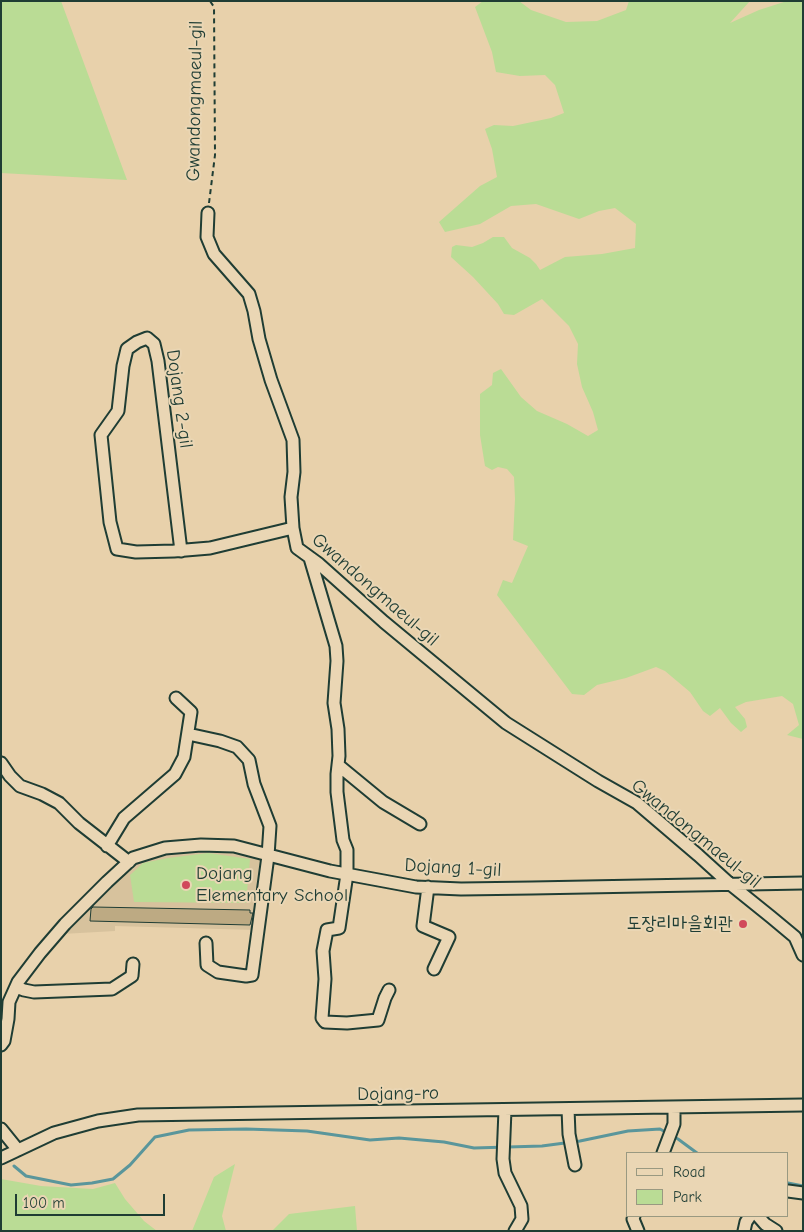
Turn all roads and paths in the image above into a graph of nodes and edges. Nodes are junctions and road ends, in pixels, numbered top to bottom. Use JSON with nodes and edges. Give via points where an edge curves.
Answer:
{"nodes":[{"id":1,"x":210,"y":1,"type":"edge"},
{"id":2,"x":208,"y":213,"type":"joint"},
{"id":3,"x":293,"y":528,"type":"junction"},
{"id":4,"x":181,"y":551,"type":"junction"},
{"id":5,"x":310,"y":558,"type":"junction"},
{"id":6,"x":176,"y":698,"type":"dead end"},
{"id":7,"x":188,"y":734,"type":"junction"},
{"id":8,"x":1,"y":763,"type":"edge"},
{"id":9,"x":338,"y":765,"type":"junction"},
{"id":10,"x":420,"y":824,"type":"dead end"},
{"id":11,"x":107,"y":846,"type":"junction"},
{"id":12,"x":268,"y":856,"type":"junction"},
{"id":13,"x":129,"y":862,"type":"junction"},
{"id":14,"x":347,"y":874,"type":"junction"},
{"id":15,"x":803,"y":882,"type":"edge"},
{"id":16,"x":730,"y":884,"type":"junction"},
{"id":17,"x":428,"y":887,"type":"junction"},
{"id":18,"x":206,"y":942,"type":"dead end"},
{"id":19,"x":803,"y":955,"type":"edge"},
{"id":20,"x":133,"y":964,"type":"dead end"},
{"id":21,"x":434,"y":969,"type":"dead end"},
{"id":22,"x":16,"y":987,"type":"junction"},
{"id":23,"x":389,"y":990,"type":"dead end"},
{"id":24,"x":5,"y":1009,"type":"edge"},
{"id":25,"x":1,"y":1045,"type":"edge"},
{"id":26,"x":803,"y":1105,"type":"edge"},
{"id":27,"x":674,"y":1107,"type":"junction"},
{"id":28,"x":568,"y":1109,"type":"junction"},
{"id":29,"x":505,"y":1110,"type":"junction"},
{"id":30,"x":1,"y":1128,"type":"edge"},
{"id":31,"x":664,"y":1149,"type":"edge"},
{"id":32,"x":18,"y":1150,"type":"junction"},
{"id":33,"x":1,"y":1158,"type":"edge"},
{"id":34,"x":575,"y":1165,"type":"dead end"},
{"id":35,"x":789,"y":1191,"type":"edge"},
{"id":36,"x":803,"y":1193,"type":"edge"},
{"id":37,"x":634,"y":1217,"type":"edge"},
{"id":38,"x":749,"y":1217,"type":"edge"},
{"id":39,"x":759,"y":1217,"type":"edge"},
{"id":40,"x":515,"y":1231,"type":"edge"},
{"id":41,"x":638,"y":1231,"type":"edge"},
{"id":42,"x":744,"y":1231,"type":"edge"},
{"id":43,"x":776,"y":1231,"type":"edge"}],
"edges":[{"from":1,"to":2,"type":"path","name":"Gwandongmaeul-gil","via":[[214,7],[215,155]]},
{"from":2,"to":3,"type":"street","name":"Gwandongmaeul-gil","via":[[207,237],[214,254],[250,294],[261,347],[293,440]]},
{"from":3,"to":4,"type":"street","name":"Dojang 2-gil","via":[[210,548]]},
{"from":3,"to":5,"type":"street","name":"Gwandongmaeul-gil","via":[[297,548]]},
{"from":4,"to":4,"type":"street","name":"Dojang 2-gil","via":[[117,549],[110,522],[101,435],[118,411],[128,349],[147,338],[154,344],[158,361]]},
{"from":5,"to":9,"type":"street","via":[[336,646],[334,703]]},
{"from":5,"to":16,"type":"street","name":"Gwandongmaeul-gil","via":[[506,723],[637,803]]},
{"from":6,"to":7,"type":"street","via":[[192,712]]},
{"from":7,"to":11,"type":"street","via":[[184,757],[175,774],[124,818]]},
{"from":7,"to":12,"type":"street","via":[[237,747],[250,760],[254,784],[270,826]]},
{"from":8,"to":11,"type":"street","via":[[20,786],[59,803]]},
{"from":9,"to":10,"type":"street","via":[[383,802]]},
{"from":9,"to":14,"type":"street"},
{"from":11,"to":13,"type":"street"},
{"from":12,"to":13,"type":"street","name":"Dojang 1-gil","via":[[234,846],[201,845],[165,848]]},
{"from":12,"to":14,"type":"street","name":"Dojang 1-gil"},
{"from":12,"to":18,"type":"street","via":[[252,975],[218,972],[207,965]]},
{"from":13,"to":22,"type":"street","name":"Dojang 1-gil","via":[[65,924]]},
{"from":14,"to":17,"type":"street","name":"Dojang 1-gil"},
{"from":14,"to":23,"type":"street","via":[[338,928],[327,930],[323,950],[322,1018],[325,1022],[340,1023],[378,1020]]},
{"from":15,"to":16,"type":"street","name":"Dojang 1-gil"},
{"from":16,"to":17,"type":"street","name":"Dojang 1-gil"},
{"from":16,"to":19,"type":"street","name":"Gwandongmaeul-gil","via":[[794,937]]},
{"from":17,"to":21,"type":"street","via":[[423,926],[449,937]]},
{"from":20,"to":22,"type":"street","via":[[132,976],[112,990],[34,992]]},
{"from":22,"to":24,"type":"street","name":"Dojang 1-gil"},
{"from":24,"to":25,"type":"street","name":"Dojang 1-gil","via":[[4,1041]]},
{"from":26,"to":27,"type":"street","name":"Dojang-ro"},
{"from":27,"to":28,"type":"street","name":"Dojang-ro"},
{"from":27,"to":31,"type":"street","via":[[674,1124]]},
{"from":28,"to":29,"type":"street","name":"Dojang-ro"},
{"from":28,"to":34,"type":"street"},
{"from":29,"to":32,"type":"street","name":"Dojang-ro","via":[[138,1115],[98,1121],[54,1133]]},
{"from":29,"to":40,"type":"street","via":[[505,1173],[521,1206],[522,1219]]},
{"from":30,"to":32,"type":"street"},
{"from":32,"to":33,"type":"street","name":"Dojang-ro"},
{"from":35,"to":36,"type":"street"},
{"from":37,"to":41,"type":"street"},
{"from":38,"to":42,"type":"street"},
{"from":39,"to":43,"type":"street"}]}
